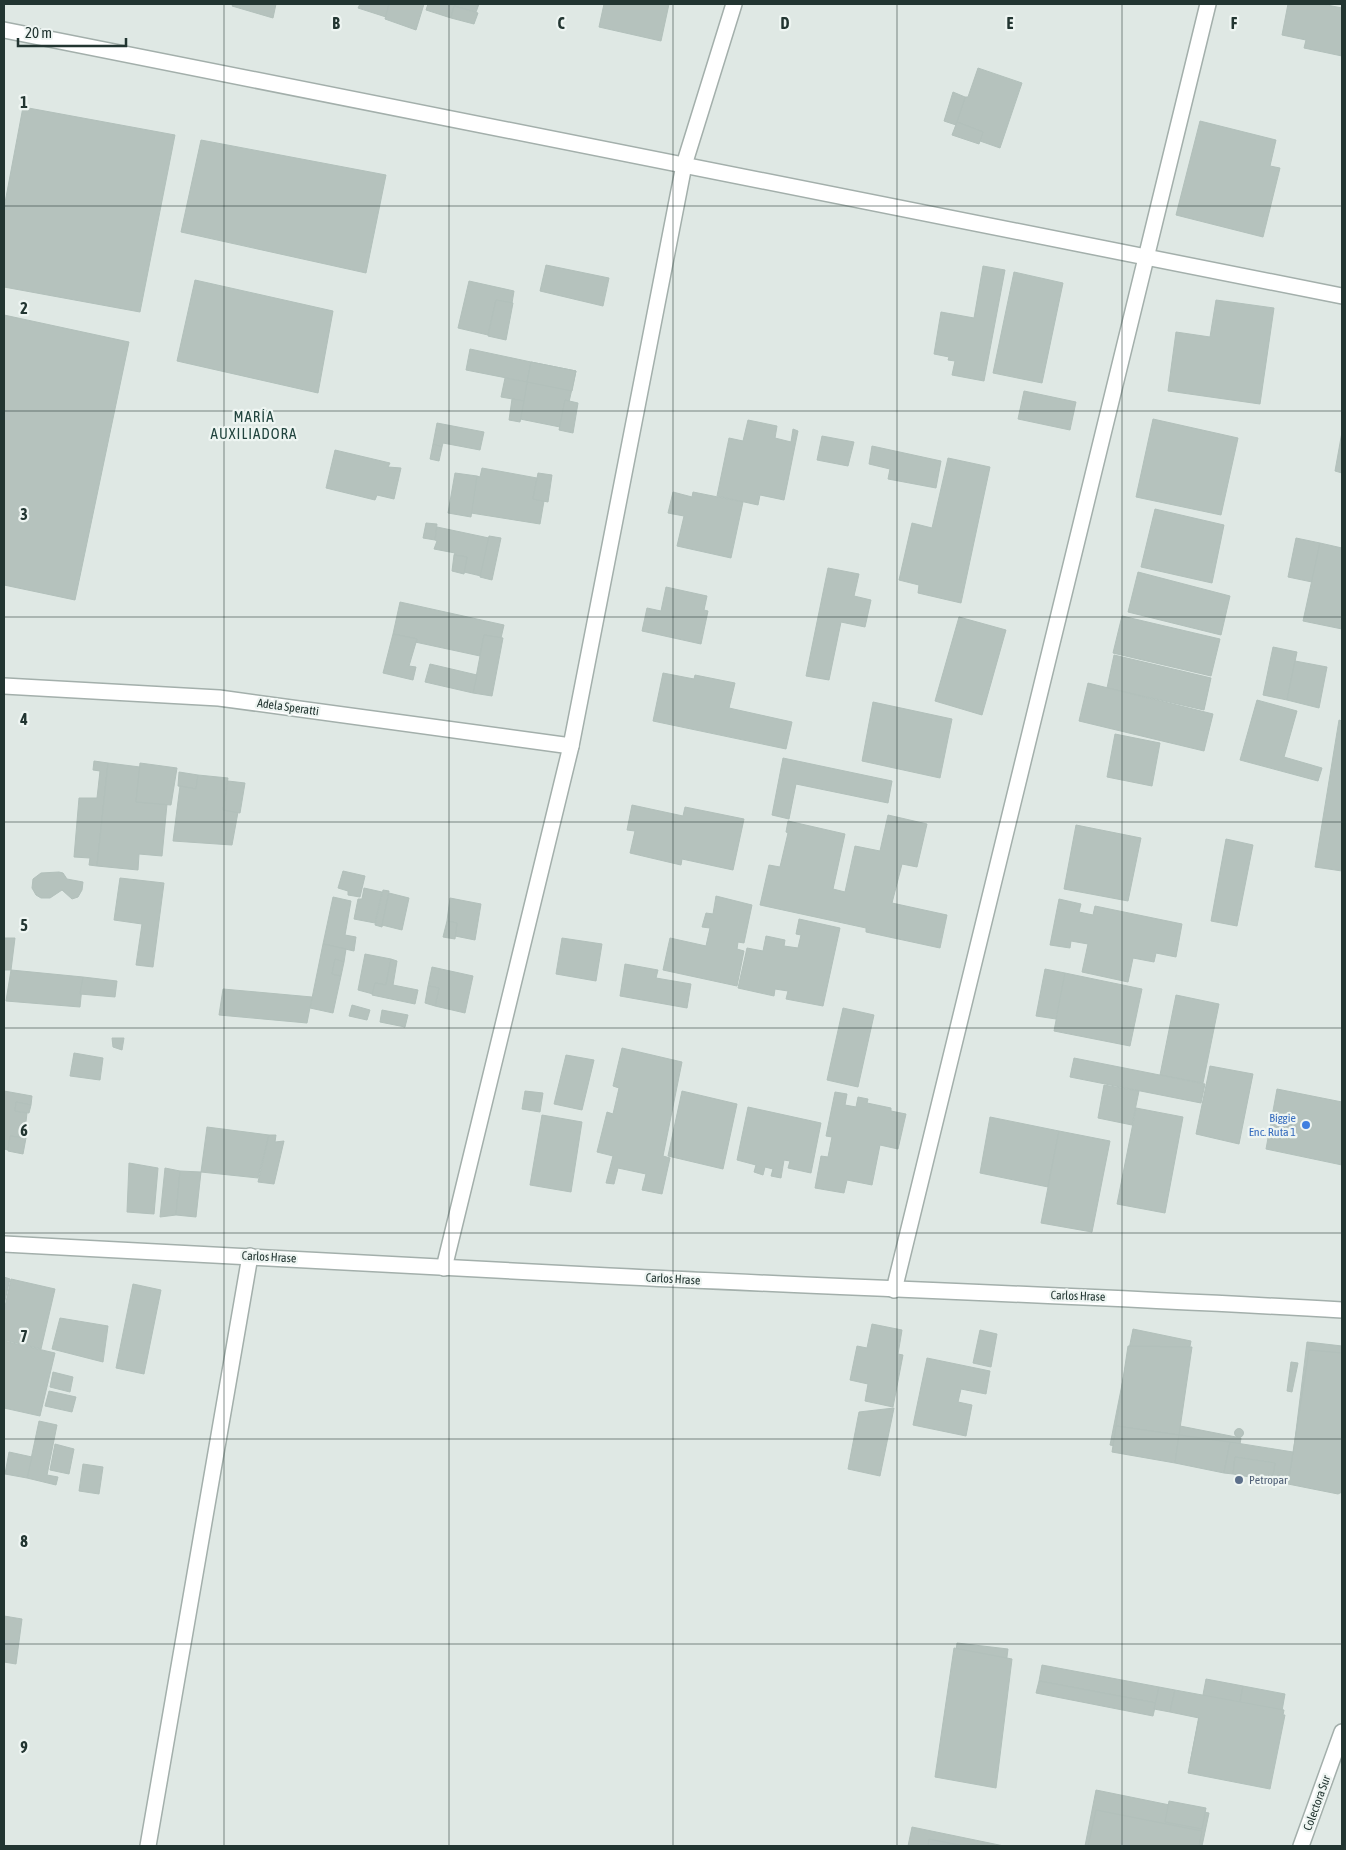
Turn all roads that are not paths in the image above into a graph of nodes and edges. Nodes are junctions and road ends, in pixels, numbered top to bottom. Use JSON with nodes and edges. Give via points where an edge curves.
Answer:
{"nodes":[{"id":1,"x":734,"y":4,"type":"edge"},
{"id":2,"x":1208,"y":4,"type":"edge"},
{"id":3,"x":4,"y":30,"type":"edge"},
{"id":4,"x":684,"y":165,"type":"junction"},
{"id":5,"x":1146,"y":256,"type":"junction"},
{"id":6,"x":1342,"y":296,"type":"edge"},
{"id":7,"x":4,"y":686,"type":"edge"},
{"id":8,"x":571,"y":746,"type":"junction"},
{"id":9,"x":4,"y":1244,"type":"edge"},
{"id":10,"x":250,"y":1256,"type":"junction"},
{"id":11,"x":444,"y":1268,"type":"junction"},
{"id":12,"x":894,"y":1290,"type":"junction"},
{"id":13,"x":1342,"y":1310,"type":"edge"},
{"id":14,"x":1342,"y":1732,"type":"edge"},
{"id":15,"x":148,"y":1846,"type":"edge"},
{"id":16,"x":1301,"y":1846,"type":"edge"}],
"edges":[{"from":1,"to":4,"type":"street"},
{"from":2,"to":5,"type":"street"},
{"from":3,"to":4,"type":"street"},
{"from":4,"to":5,"type":"street"},
{"from":4,"to":8,"type":"street"},
{"from":5,"to":6,"type":"street"},
{"from":5,"to":12,"type":"street"},
{"from":7,"to":8,"type":"street","name":"Adela Speratti","via":[[219,698]]},
{"from":8,"to":11,"type":"street"},
{"from":9,"to":10,"type":"street","name":"Carlos Hrase"},
{"from":10,"to":11,"type":"street","name":"Carlos Hrase"},
{"from":10,"to":15,"type":"street"},
{"from":11,"to":12,"type":"street","name":"Carlos Hrase"},
{"from":12,"to":13,"type":"street","name":"Carlos Hrase","via":[[1154,1299]]},
{"from":14,"to":16,"type":"street","name":"Colectora Sur"}]}
